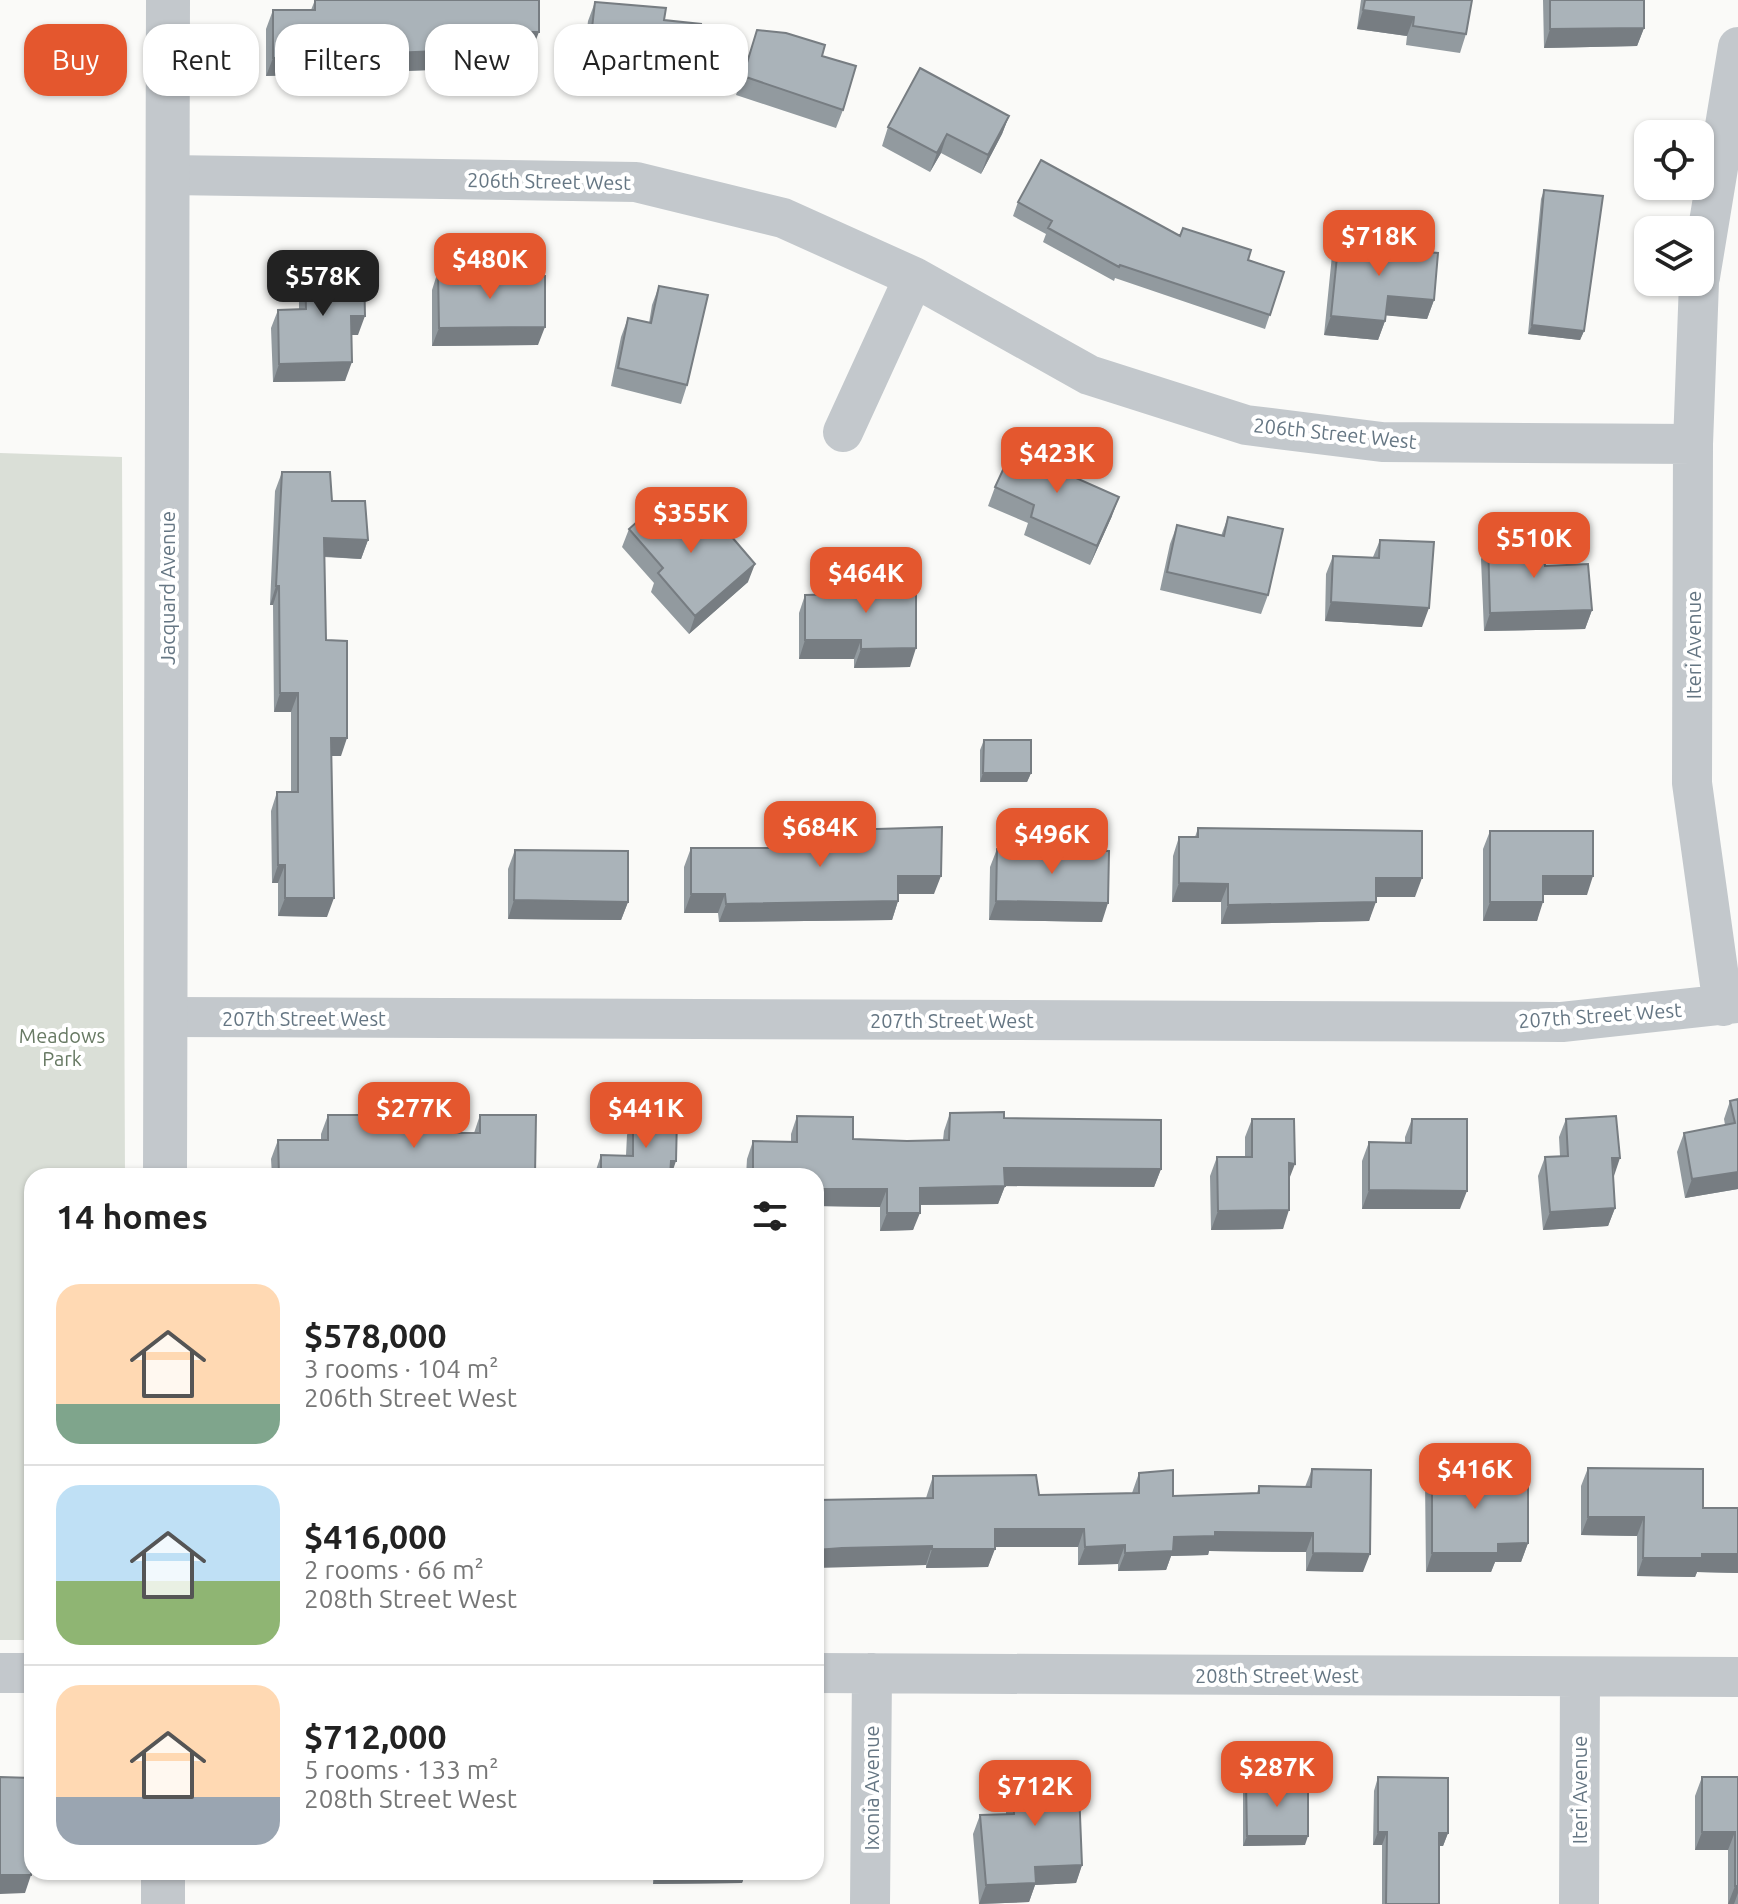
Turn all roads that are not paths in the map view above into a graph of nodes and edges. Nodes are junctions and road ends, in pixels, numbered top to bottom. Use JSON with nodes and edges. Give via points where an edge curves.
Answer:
{"nodes":[{"id":1,"x":168,"y":0,"type":"edge"},
{"id":2,"x":1738,"y":47,"type":"edge"},
{"id":3,"x":168,"y":175,"type":"junction"},
{"id":4,"x":1710,"y":216,"type":"edge"},
{"id":5,"x":914,"y":277,"type":"junction"},
{"id":6,"x":1699,"y":296,"type":"edge"},
{"id":7,"x":843,"y":432,"type":"dead end"},
{"id":8,"x":1693,"y":444,"type":"junction"},
{"id":9,"x":1730,"y":1004,"type":"edge"},
{"id":10,"x":165,"y":1017,"type":"junction"},
{"id":11,"x":165,"y":1168,"type":"edge"},
{"id":12,"x":0,"y":1673,"type":"edge"},
{"id":13,"x":24,"y":1673,"type":"edge"},
{"id":14,"x":824,"y":1673,"type":"edge"},
{"id":15,"x":872,"y":1673,"type":"junction"},
{"id":16,"x":1580,"y":1677,"type":"junction"},
{"id":17,"x":1738,"y":1677,"type":"edge"},
{"id":18,"x":163,"y":1880,"type":"edge"},
{"id":19,"x":163,"y":1904,"type":"edge"},
{"id":20,"x":870,"y":1904,"type":"edge"},
{"id":21,"x":1579,"y":1904,"type":"edge"}],
"edges":[{"from":1,"to":3,"type":"street","name":"Jacquard Avenue"},
{"from":2,"to":4,"type":"street","name":"Iteri Avenue"},
{"from":3,"to":5,"type":"street","name":"206th Street West","via":[[636,182],[783,218]]},
{"from":3,"to":10,"type":"street","name":"Jacquard Avenue"},
{"from":5,"to":7,"type":"street"},
{"from":5,"to":8,"type":"street","name":"206th Street West","via":[[1089,375],[1246,425],[1382,442]]},
{"from":6,"to":8,"type":"street","name":"Iteri Avenue"},
{"from":8,"to":9,"type":"street","name":"Iteri Avenue","via":[[1692,783]]},
{"from":9,"to":10,"type":"street","name":"207th Street West","via":[[1562,1022]]},
{"from":10,"to":11,"type":"street","name":"Jacquard Avenue"},
{"from":12,"to":13,"type":"street"},
{"from":14,"to":15,"type":"street","name":"208th Street West"},
{"from":15,"to":16,"type":"street","name":"208th Street West"},
{"from":15,"to":20,"type":"street","name":"Ixonia Avenue"},
{"from":16,"to":17,"type":"street","name":"208th Street West"},
{"from":16,"to":21,"type":"street","name":"Iteri Avenue"},
{"from":18,"to":19,"type":"street"}]}
